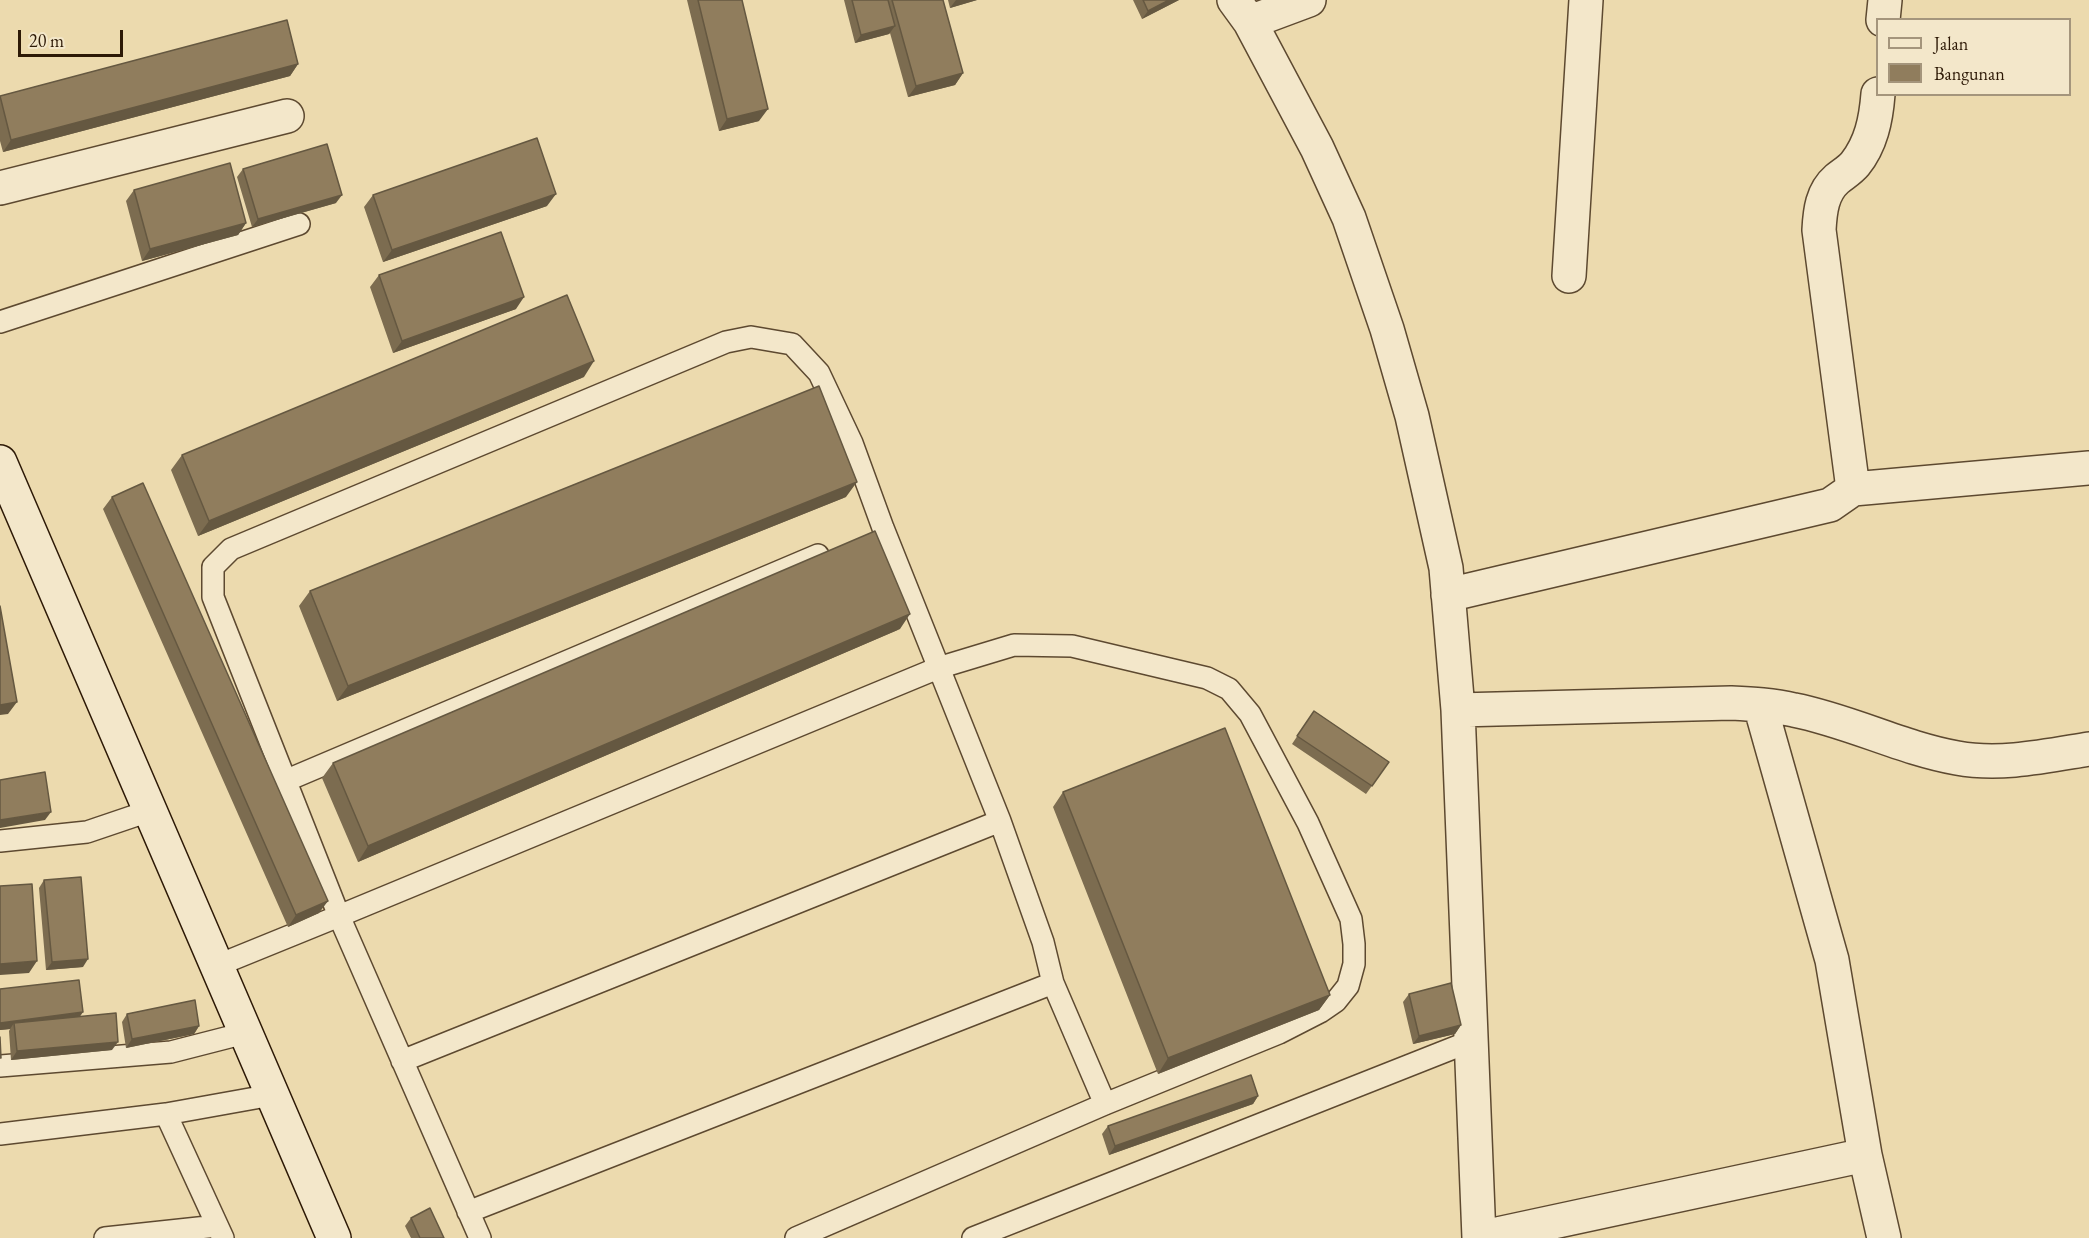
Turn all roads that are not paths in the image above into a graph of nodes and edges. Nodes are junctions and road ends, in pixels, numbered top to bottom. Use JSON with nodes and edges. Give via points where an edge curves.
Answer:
{"nodes":[{"id":1,"x":1309,"y":0,"type":"edge"},
{"id":2,"x":1586,"y":0,"type":"edge"},
{"id":3,"x":1885,"y":0,"type":"edge"},
{"id":4,"x":1242,"y":11,"type":"edge"},
{"id":5,"x":1883,"y":18,"type":"edge"},
{"id":6,"x":1878,"y":96,"type":"edge"},
{"id":7,"x":287,"y":116,"type":"dead end"},
{"id":8,"x":0,"y":188,"type":"edge"},
{"id":9,"x":299,"y":224,"type":"edge"},
{"id":10,"x":1569,"y":276,"type":"dead end"},
{"id":11,"x":0,"y":322,"type":"edge"},
{"id":12,"x":0,"y":462,"type":"edge"},
{"id":13,"x":2089,"y":468,"type":"edge"},
{"id":14,"x":1852,"y":489,"type":"junction"},
{"id":15,"x":883,"y":528,"type":"junction"},
{"id":16,"x":861,"y":537,"type":"edge"},
{"id":17,"x":839,"y":546,"type":"edge"},
{"id":18,"x":1448,"y":595,"type":"junction"},
{"id":19,"x":938,"y":668,"type":"junction"},
{"id":20,"x":1760,"y":705,"type":"junction"},
{"id":21,"x":1458,"y":710,"type":"junction"},
{"id":22,"x":2089,"y":749,"type":"edge"},
{"id":23,"x":285,"y":781,"type":"junction"},
{"id":24,"x":149,"y":811,"type":"junction"},
{"id":25,"x":1000,"y":821,"type":"junction"},
{"id":26,"x":0,"y":841,"type":"edge"},
{"id":27,"x":339,"y":916,"type":"junction"},
{"id":28,"x":216,"y":966,"type":"junction"},
{"id":29,"x":1053,"y":983,"type":"junction"},
{"id":30,"x":245,"y":1033,"type":"junction"},
{"id":31,"x":1471,"y":1041,"type":"junction"},
{"id":32,"x":402,"y":1061,"type":"junction"},
{"id":33,"x":0,"y":1066,"type":"edge"},
{"id":34,"x":272,"y":1095,"type":"junction"},
{"id":35,"x":1106,"y":1104,"type":"junction"},
{"id":36,"x":166,"y":1114,"type":"junction"},
{"id":37,"x":0,"y":1134,"type":"edge"},
{"id":38,"x":1865,"y":1155,"type":"junction"},
{"id":39,"x":468,"y":1212,"type":"junction"},
{"id":40,"x":220,"y":1232,"type":"edge"},
{"id":41,"x":105,"y":1238,"type":"edge"},
{"id":42,"x":334,"y":1238,"type":"edge"},
{"id":43,"x":480,"y":1238,"type":"edge"},
{"id":44,"x":796,"y":1238,"type":"edge"},
{"id":45,"x":973,"y":1238,"type":"edge"},
{"id":46,"x":1479,"y":1238,"type":"edge"},
{"id":47,"x":1884,"y":1238,"type":"edge"}],
"edges":[{"from":1,"to":4,"type":"street"},
{"from":2,"to":10,"type":"street"},
{"from":3,"to":5,"type":"street"},
{"from":4,"to":18,"type":"street","via":[[1317,148],[1369,272],[1412,416],[1446,568]]},
{"from":6,"to":14,"type":"street","via":[[1873,130],[1865,150],[1854,167],[1834,181],[1820,209],[1819,230]]},
{"from":7,"to":8,"type":"street"},
{"from":9,"to":11,"type":"lane"},
{"from":12,"to":24,"type":"street"},
{"from":13,"to":14,"type":"street"},
{"from":14,"to":18,"type":"street","via":[[1830,505]]},
{"from":15,"to":16,"type":"lane"},
{"from":15,"to":19,"type":"lane"},
{"from":15,"to":23,"type":"lane","via":[[852,443],[819,373],[792,344],[751,338],[726,342],[231,549],[213,567],[213,597]]},
{"from":17,"to":23,"type":"lane"},
{"from":18,"to":21,"type":"street"},
{"from":19,"to":25,"type":"lane"},
{"from":19,"to":27,"type":"lane"},
{"from":19,"to":35,"type":"lane","via":[[1014,645],[1072,646],[1207,678],[1229,689],[1250,714],[1297,803],[1350,919],[1354,964],[1348,986],[1336,1001],[1279,1033]]},
{"from":20,"to":21,"type":"street"},
{"from":20,"to":22,"type":"street","via":[[1795,710],[1958,758],[2024,759]]},
{"from":20,"to":38,"type":"street","via":[[1832,960]]},
{"from":21,"to":31,"type":"street"},
{"from":23,"to":27,"type":"lane"},
{"from":24,"to":26,"type":"lane","via":[[87,832]]},
{"from":24,"to":28,"type":"street"},
{"from":25,"to":29,"type":"lane"},
{"from":25,"to":32,"type":"lane"},
{"from":27,"to":28,"type":"lane"},
{"from":27,"to":32,"type":"lane"},
{"from":28,"to":30,"type":"street"},
{"from":29,"to":35,"type":"lane"},
{"from":29,"to":39,"type":"lane"},
{"from":30,"to":33,"type":"lane","via":[[171,1052]]},
{"from":30,"to":34,"type":"street"},
{"from":31,"to":45,"type":"lane"},
{"from":31,"to":46,"type":"street"},
{"from":32,"to":39,"type":"lane"},
{"from":34,"to":36,"type":"lane"},
{"from":34,"to":42,"type":"street"},
{"from":35,"to":44,"type":"lane"},
{"from":36,"to":37,"type":"lane"},
{"from":36,"to":40,"type":"lane"},
{"from":38,"to":46,"type":"street"},
{"from":38,"to":47,"type":"street"},
{"from":39,"to":43,"type":"lane"},
{"from":40,"to":41,"type":"lane"}]}
